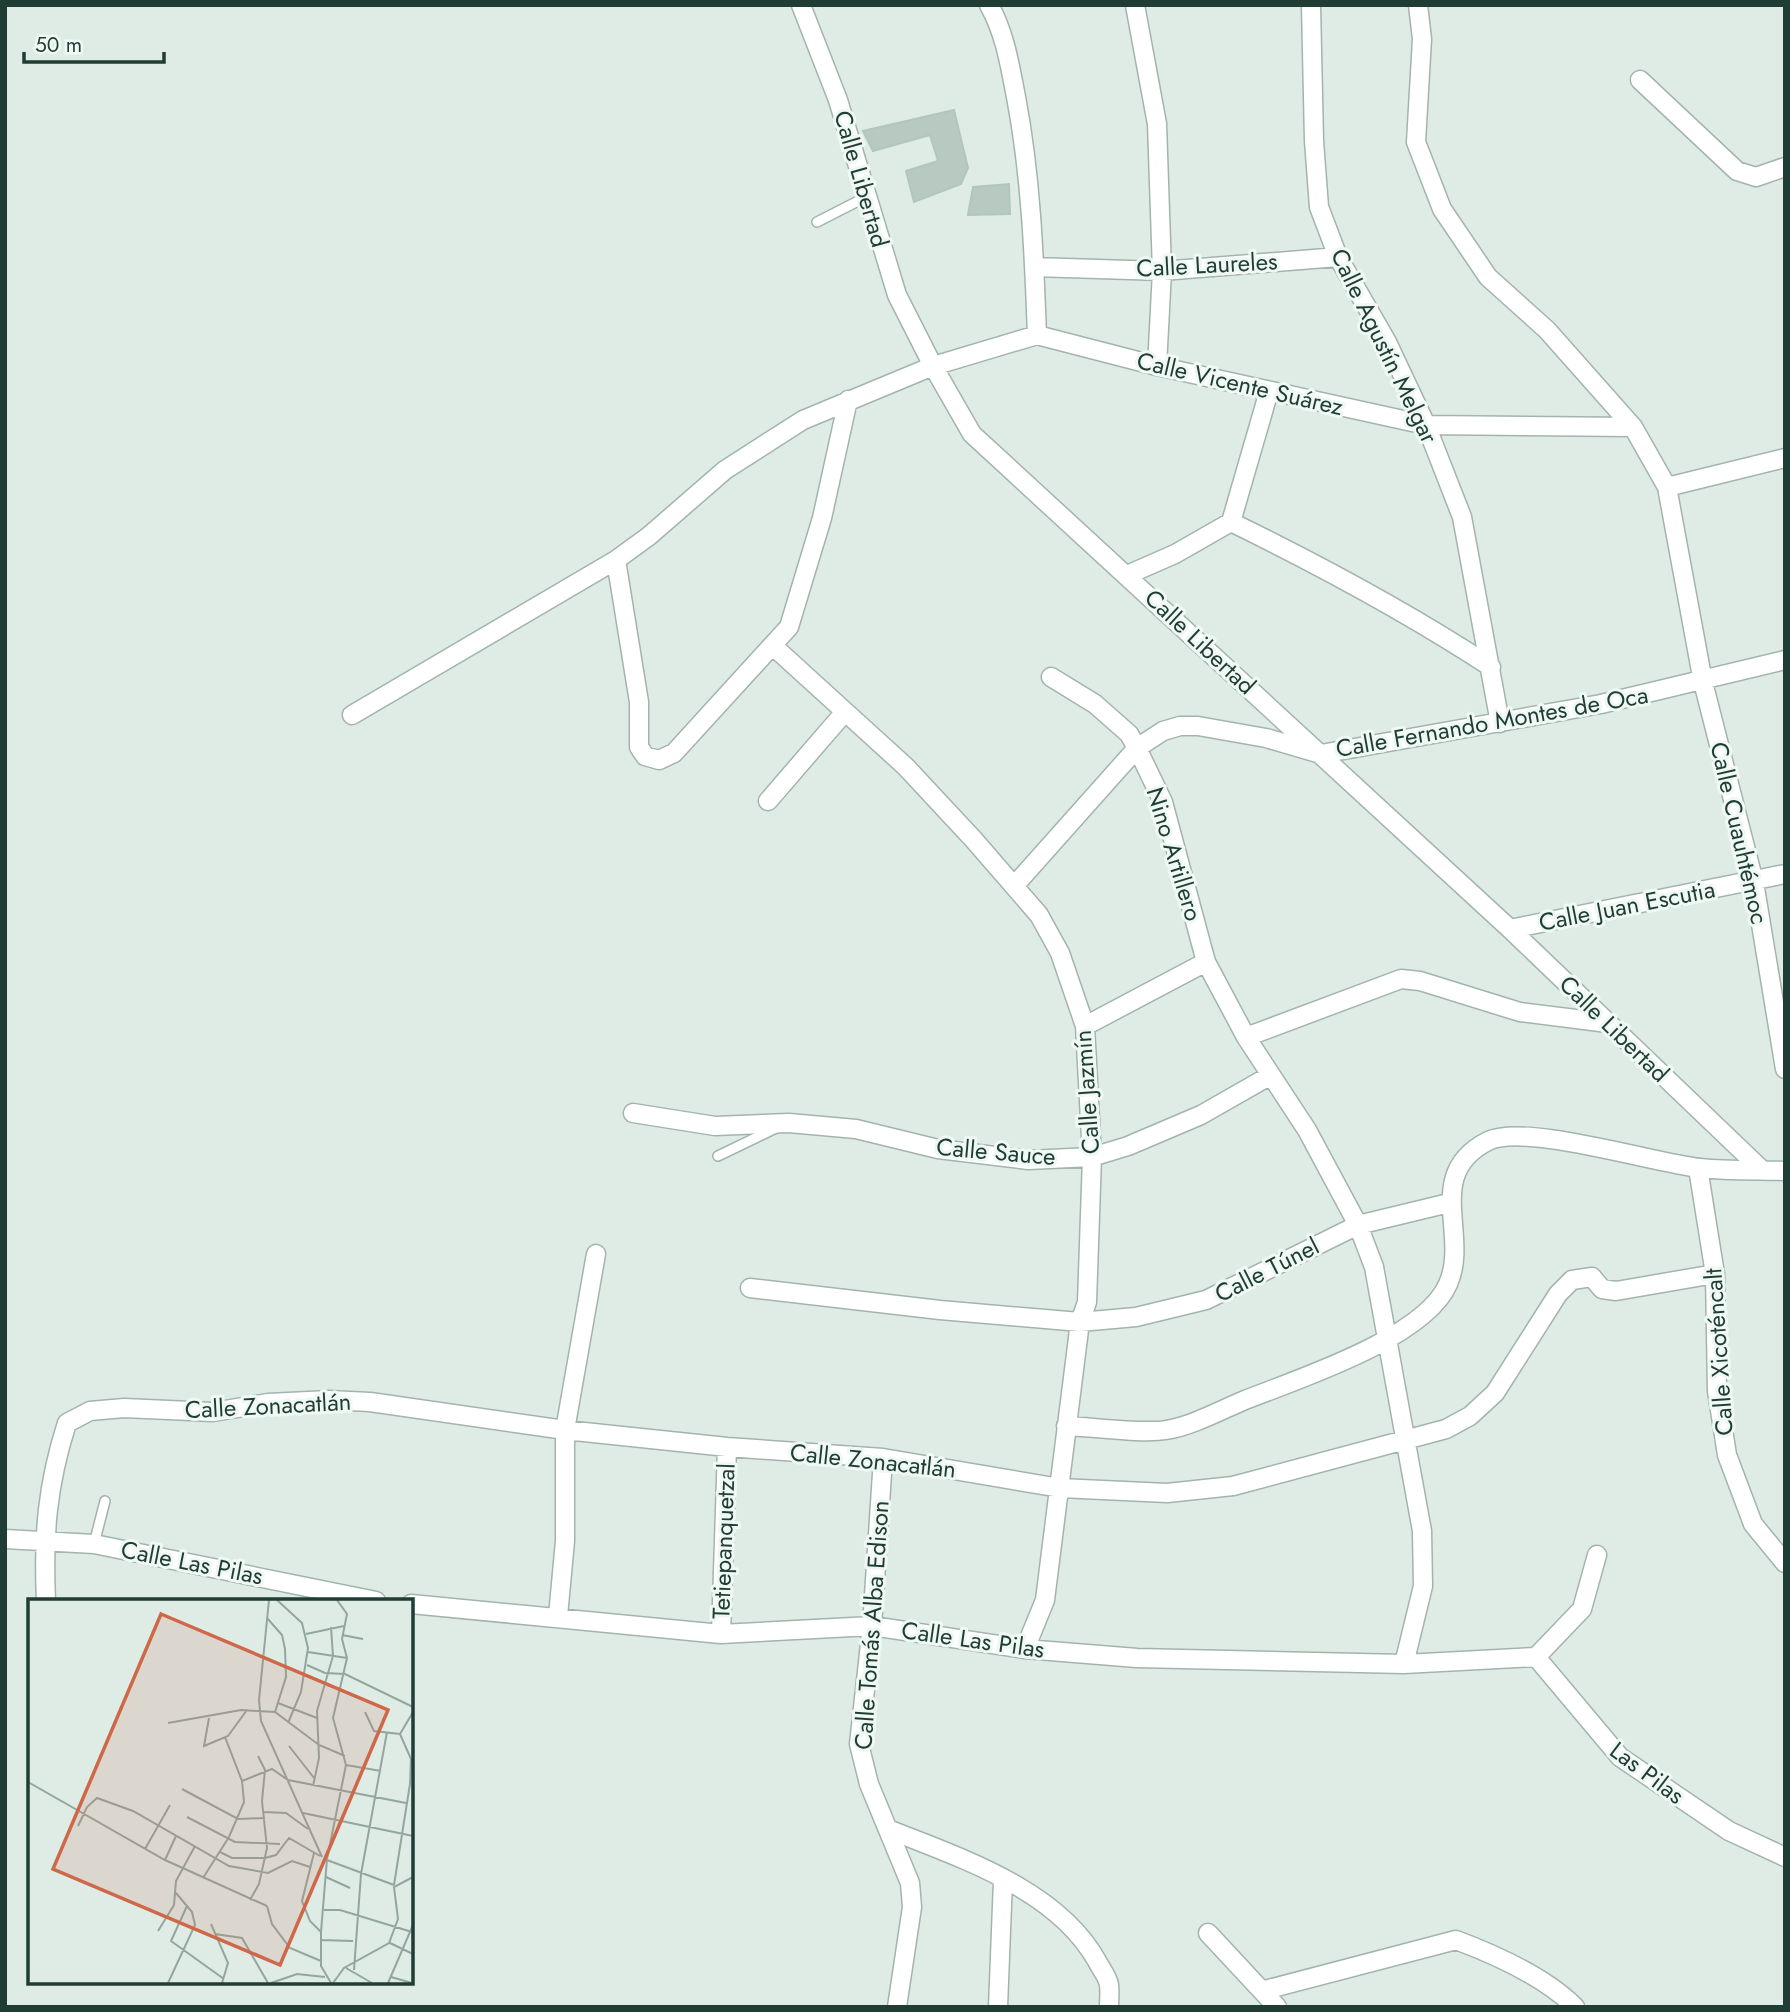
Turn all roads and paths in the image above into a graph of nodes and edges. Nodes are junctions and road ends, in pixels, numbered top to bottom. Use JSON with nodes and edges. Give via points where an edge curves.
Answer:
{"nodes":[{"id":1,"x":801,"y":5,"type":"edge"},
{"id":2,"x":989,"y":5,"type":"edge"},
{"id":3,"x":1135,"y":5,"type":"edge"},
{"id":4,"x":1311,"y":5,"type":"edge"},
{"id":5,"x":1418,"y":5,"type":"edge"},
{"id":6,"x":1640,"y":80,"type":"dead end"},
{"id":7,"x":1785,"y":167,"type":"edge"},
{"id":8,"x":866,"y":197,"type":"junction"},
{"id":9,"x":817,"y":222,"type":"dead end"},
{"id":10,"x":1338,"y":257,"type":"junction"},
{"id":11,"x":1034,"y":267,"type":"junction"},
{"id":12,"x":1162,"y":271,"type":"junction"},
{"id":13,"x":1037,"y":335,"type":"junction"},
{"id":14,"x":933,"y":366,"type":"junction"},
{"id":15,"x":1157,"y":366,"type":"junction"},
{"id":16,"x":1269,"y":391,"type":"junction"},
{"id":17,"x":853,"y":398,"type":"junction"},
{"id":18,"x":1426,"y":425,"type":"junction"},
{"id":19,"x":1633,"y":427,"type":"junction"},
{"id":20,"x":1785,"y":458,"type":"edge"},
{"id":21,"x":1667,"y":486,"type":"junction"},
{"id":22,"x":1231,"y":522,"type":"junction"},
{"id":23,"x":616,"y":560,"type":"junction"},
{"id":24,"x":1127,"y":575,"type":"junction"},
{"id":25,"x":773,"y":646,"type":"junction"},
{"id":26,"x":1785,"y":660,"type":"edge"},
{"id":27,"x":1491,"y":667,"type":"junction"},
{"id":28,"x":1051,"y":677,"type":"dead end"},
{"id":29,"x":1703,"y":682,"type":"junction"},
{"id":30,"x":844,"y":713,"type":"junction"},
{"id":31,"x":352,"y":715,"type":"dead end"},
{"id":32,"x":1500,"y":723,"type":"junction"},
{"id":33,"x":1137,"y":748,"type":"junction"},
{"id":34,"x":1321,"y":754,"type":"junction"},
{"id":35,"x":768,"y":801,"type":"dead end"},
{"id":36,"x":1785,"y":874,"type":"edge"},
{"id":37,"x":1754,"y":882,"type":"junction"},
{"id":38,"x":1015,"y":885,"type":"junction"},
{"id":39,"x":1510,"y":929,"type":"junction"},
{"id":40,"x":1206,"y":962,"type":"junction"},
{"id":41,"x":1608,"y":1023,"type":"junction"},
{"id":42,"x":1085,"y":1026,"type":"junction"},
{"id":43,"x":1246,"y":1037,"type":"junction"},
{"id":44,"x":1785,"y":1069,"type":"edge"},
{"id":45,"x":1271,"y":1075,"type":"junction"},
{"id":46,"x":633,"y":1113,"type":"dead end"},
{"id":47,"x":789,"y":1123,"type":"junction"},
{"id":48,"x":718,"y":1156,"type":"dead end"},
{"id":49,"x":1092,"y":1157,"type":"junction"},
{"id":50,"x":1698,"y":1168,"type":"junction"},
{"id":51,"x":1762,"y":1170,"type":"junction"},
{"id":52,"x":1785,"y":1171,"type":"edge"},
{"id":53,"x":1449,"y":1203,"type":"junction"},
{"id":54,"x":1358,"y":1225,"type":"junction"},
{"id":55,"x":596,"y":1254,"type":"dead end"},
{"id":56,"x":1714,"y":1274,"type":"junction"},
{"id":57,"x":750,"y":1288,"type":"dead end"},
{"id":58,"x":1080,"y":1322,"type":"junction"},
{"id":59,"x":1388,"y":1339,"type":"junction"},
{"id":60,"x":1066,"y":1426,"type":"junction"},
{"id":61,"x":565,"y":1430,"type":"junction"},
{"id":62,"x":1403,"y":1440,"type":"junction"},
{"id":63,"x":727,"y":1447,"type":"junction"},
{"id":64,"x":883,"y":1458,"type":"junction"},
{"id":65,"x":1060,"y":1488,"type":"junction"},
{"id":66,"x":105,"y":1501,"type":"dead end"},
{"id":67,"x":5,"y":1539,"type":"edge"},
{"id":68,"x":44,"y":1539,"type":"junction"},
{"id":69,"x":94,"y":1544,"type":"junction"},
{"id":70,"x":1597,"y":1555,"type":"dead end"},
{"id":71,"x":1785,"y":1563,"type":"edge"},
{"id":72,"x":46,"y":1599,"type":"edge"},
{"id":73,"x":366,"y":1599,"type":"edge"},
{"id":74,"x":413,"y":1604,"type":"edge"},
{"id":75,"x":558,"y":1616,"type":"junction"},
{"id":76,"x":872,"y":1626,"type":"junction"},
{"id":77,"x":721,"y":1634,"type":"junction"},
{"id":78,"x":1026,"y":1649,"type":"junction"},
{"id":79,"x":1536,"y":1657,"type":"junction"},
{"id":80,"x":1404,"y":1664,"type":"junction"},
{"id":81,"x":888,"y":1829,"type":"junction"},
{"id":82,"x":1785,"y":1857,"type":"edge"},
{"id":83,"x":1003,"y":1880,"type":"junction"},
{"id":84,"x":1208,"y":1933,"type":"dead end"},
{"id":85,"x":1265,"y":1990,"type":"junction"},
{"id":86,"x":897,"y":2007,"type":"edge"},
{"id":87,"x":998,"y":2007,"type":"edge"},
{"id":88,"x":1108,"y":2007,"type":"edge"},
{"id":89,"x":1277,"y":2007,"type":"edge"},
{"id":90,"x":1575,"y":2007,"type":"edge"}],
"edges":[{"from":1,"to":8,"type":"street","name":"Calle Libertad","via":[[838,100]]},
{"from":2,"to":11,"type":"street","via":[[998,20],[1025,143]]},
{"from":3,"to":12,"type":"street","via":[[1157,124]]},
{"from":4,"to":10,"type":"street","name":"Calle Agustín Melgar","via":[[1319,206]]},
{"from":5,"to":19,"type":"street","name":"Calle Cuauhtémoc","via":[[1422,38],[1416,142],[1442,209],[1488,277],[1547,330]]},
{"from":6,"to":7,"type":"street","via":[[1737,172],[1756,177]]},
{"from":8,"to":9,"type":"lane"},
{"from":8,"to":14,"type":"street","name":"Calle Libertad","via":[[897,295]]},
{"from":10,"to":12,"type":"street","name":"Calle Laureles"},
{"from":10,"to":18,"type":"street","name":"Calle Agustín Melgar","via":[[1387,342]]},
{"from":11,"to":12,"type":"street","name":"Calle Laureles"},
{"from":11,"to":13,"type":"street"},
{"from":12,"to":15,"type":"street"},
{"from":13,"to":14,"type":"street"},
{"from":13,"to":15,"type":"street","name":"Calle Vicente Suárez"},
{"from":14,"to":17,"type":"street"},
{"from":14,"to":24,"type":"street","name":"Calle Libertad","via":[[972,433]]},
{"from":15,"to":16,"type":"street","name":"Calle Vicente Suárez"},
{"from":16,"to":18,"type":"street","name":"Calle Vicente Suárez"},
{"from":16,"to":22,"type":"street"},
{"from":17,"to":23,"type":"street","via":[[760,445]]},
{"from":17,"to":25,"type":"street","via":[[789,627]]},
{"from":18,"to":19,"type":"street","name":"Calle Vicente Suárez"},
{"from":18,"to":27,"type":"street","name":"Calle Agustín Melgar","via":[[1462,517]]},
{"from":19,"to":21,"type":"street","name":"Calle Cuauhtémoc"},
{"from":20,"to":21,"type":"street"},
{"from":21,"to":29,"type":"street","name":"Calle Cuauhtémoc"},
{"from":22,"to":24,"type":"street"},
{"from":22,"to":27,"type":"street","via":[[1346,579]]},
{"from":23,"to":25,"type":"street","via":[[639,702],[639,747],[645,756],[659,760],[674,753]]},
{"from":23,"to":31,"type":"street"},
{"from":24,"to":34,"type":"street","name":"Calle Libertad"},
{"from":25,"to":30,"type":"street","name":"Calle Jazmín"},
{"from":26,"to":29,"type":"street","name":"Calle Fernando Montes de Oca"},
{"from":27,"to":32,"type":"street","name":"Calle Agustín Melgar"},
{"from":28,"to":33,"type":"street","name":"Nino Artillero","via":[[1095,704],[1129,734]]},
{"from":29,"to":32,"type":"street","name":"Calle Fernando Montes de Oca"},
{"from":29,"to":37,"type":"street","name":"Calle Cuauhtémoc"},
{"from":30,"to":35,"type":"street"},
{"from":30,"to":38,"type":"street","name":"Calle Jazmín","via":[[906,767]]},
{"from":32,"to":34,"type":"street","name":"Calle Fernando Montes de Oca"},
{"from":33,"to":34,"type":"street","name":"Calle Fernando Montes de Oca","via":[[1163,731],[1198,726]]},
{"from":33,"to":38,"type":"street","name":"Calle Fernando Montes de Oca"},
{"from":33,"to":40,"type":"street","name":"Nino Artillero","via":[[1163,802]]},
{"from":34,"to":39,"type":"street","name":"Calle Libertad"},
{"from":36,"to":37,"type":"street","name":"Calle Juan Escutia"},
{"from":37,"to":39,"type":"street","name":"Calle Juan Escutia"},
{"from":37,"to":44,"type":"street","name":"Calle Cuauhtémoc"},
{"from":38,"to":42,"type":"street","name":"Calle Jazmín","via":[[1060,953]]},
{"from":39,"to":41,"type":"street","name":"Calle Libertad"},
{"from":40,"to":42,"type":"street"},
{"from":40,"to":43,"type":"street","name":"Nino Artillero"},
{"from":41,"to":43,"type":"street","via":[[1520,1012],[1401,979]]},
{"from":41,"to":51,"type":"street","name":"Calle Libertad"},
{"from":42,"to":49,"type":"street","name":"Calle Jazmín"},
{"from":43,"to":45,"type":"street","name":"Nino Artillero"},
{"from":45,"to":49,"type":"street","name":"Calle Sauce","via":[[1201,1115]]},
{"from":45,"to":54,"type":"street","name":"Nino Artillero","via":[[1307,1130]]},
{"from":46,"to":47,"type":"street","name":"Calle Sauce","via":[[715,1126]]},
{"from":47,"to":48,"type":"lane"},
{"from":47,"to":49,"type":"street","name":"Calle Sauce","via":[[856,1129],[938,1149],[1027,1160]]},
{"from":49,"to":58,"type":"street","name":"Calle Jazmín","via":[[1087,1302]]},
{"from":50,"to":51,"type":"street"},
{"from":50,"to":53,"type":"street","via":[[1521,1134],[1489,1140],[1469,1155],[1454,1179]]},
{"from":50,"to":56,"type":"street","name":"Calle Xicoténcalt"},
{"from":51,"to":52,"type":"street"},
{"from":53,"to":54,"type":"street","name":"Calle Túnel"},
{"from":53,"to":59,"type":"street","via":[[1455,1242],[1448,1285],[1427,1310]]},
{"from":54,"to":58,"type":"street","name":"Calle Túnel","via":[[1206,1300],[1136,1317]]},
{"from":54,"to":59,"type":"street","name":"Nino Artillero","via":[[1374,1267]]},
{"from":55,"to":61,"type":"street"},
{"from":56,"to":62,"type":"street","name":"Calle Zonacatlán","via":[[1616,1291],[1602,1289],[1592,1277],[1572,1280],[1558,1294],[1495,1393],[1470,1416],[1446,1429]]},
{"from":56,"to":71,"type":"street","name":"Calle Xicoténcalt","via":[[1717,1391],[1727,1455],[1753,1524]]},
{"from":57,"to":58,"type":"street","name":"Calle Túnel"},
{"from":58,"to":60,"type":"street","name":"Calle Jazmín"},
{"from":59,"to":60,"type":"street","via":[[1320,1371],[1166,1430]]},
{"from":59,"to":62,"type":"street","name":"Nino Artillero"},
{"from":60,"to":65,"type":"street","name":"Calle Jazmín"},
{"from":61,"to":63,"type":"street","name":"Calle Zonacatlán"},
{"from":61,"to":68,"type":"street","name":"Calle Zonacatlán","via":[[329,1400],[213,1412],[90,1411],[67,1423],[47,1501]]},
{"from":61,"to":75,"type":"street","via":[[565,1541]]},
{"from":62,"to":65,"type":"street","name":"Calle Zonacatlán","via":[[1233,1486],[1167,1493]]},
{"from":62,"to":80,"type":"street","name":"Nino Artillero","via":[[1422,1531],[1423,1586]]},
{"from":63,"to":64,"type":"street","name":"Calle Zonacatlán"},
{"from":63,"to":77,"type":"street","name":"Tetiepanquetzal"},
{"from":64,"to":65,"type":"street","name":"Calle Zonacatlán"},
{"from":64,"to":76,"type":"street","name":"Calle Tomás Alba Edison"},
{"from":65,"to":78,"type":"street","name":"Calle Jazmín","via":[[1045,1600]]},
{"from":66,"to":69,"type":"lane"},
{"from":67,"to":68,"type":"street","name":"Calle Las Pilas"},
{"from":68,"to":69,"type":"street","name":"Calle Las Pilas"},
{"from":68,"to":72,"type":"street"},
{"from":69,"to":73,"type":"street","name":"Calle Las Pilas"},
{"from":70,"to":79,"type":"street","via":[[1582,1609]]},
{"from":74,"to":75,"type":"street","name":"Calle Las Pilas"},
{"from":75,"to":77,"type":"street","name":"Calle Las Pilas"},
{"from":76,"to":77,"type":"street","name":"Calle Las Pilas"},
{"from":76,"to":78,"type":"street","name":"Calle Las Pilas"},
{"from":76,"to":81,"type":"street","name":"Calle Tomás Alba Edison","via":[[859,1744]]},
{"from":78,"to":80,"type":"street","name":"Calle Las Pilas","via":[[1137,1658]]},
{"from":79,"to":80,"type":"street","name":"Calle Las Pilas"},
{"from":79,"to":82,"type":"street","name":"Las Pilas","via":[[1620,1757],[1729,1831]]},
{"from":81,"to":83,"type":"street"},
{"from":81,"to":86,"type":"street","name":"Calle Tomás Alba Edison","via":[[906,1870],[912,1907]]},
{"from":83,"to":87,"type":"street"},
{"from":83,"to":88,"type":"street","via":[[1046,1905],[1073,1929],[1109,1983]]},
{"from":84,"to":85,"type":"street"},
{"from":85,"to":89,"type":"street"},
{"from":85,"to":90,"type":"street","via":[[1456,1940],[1524,1973]]}]}
